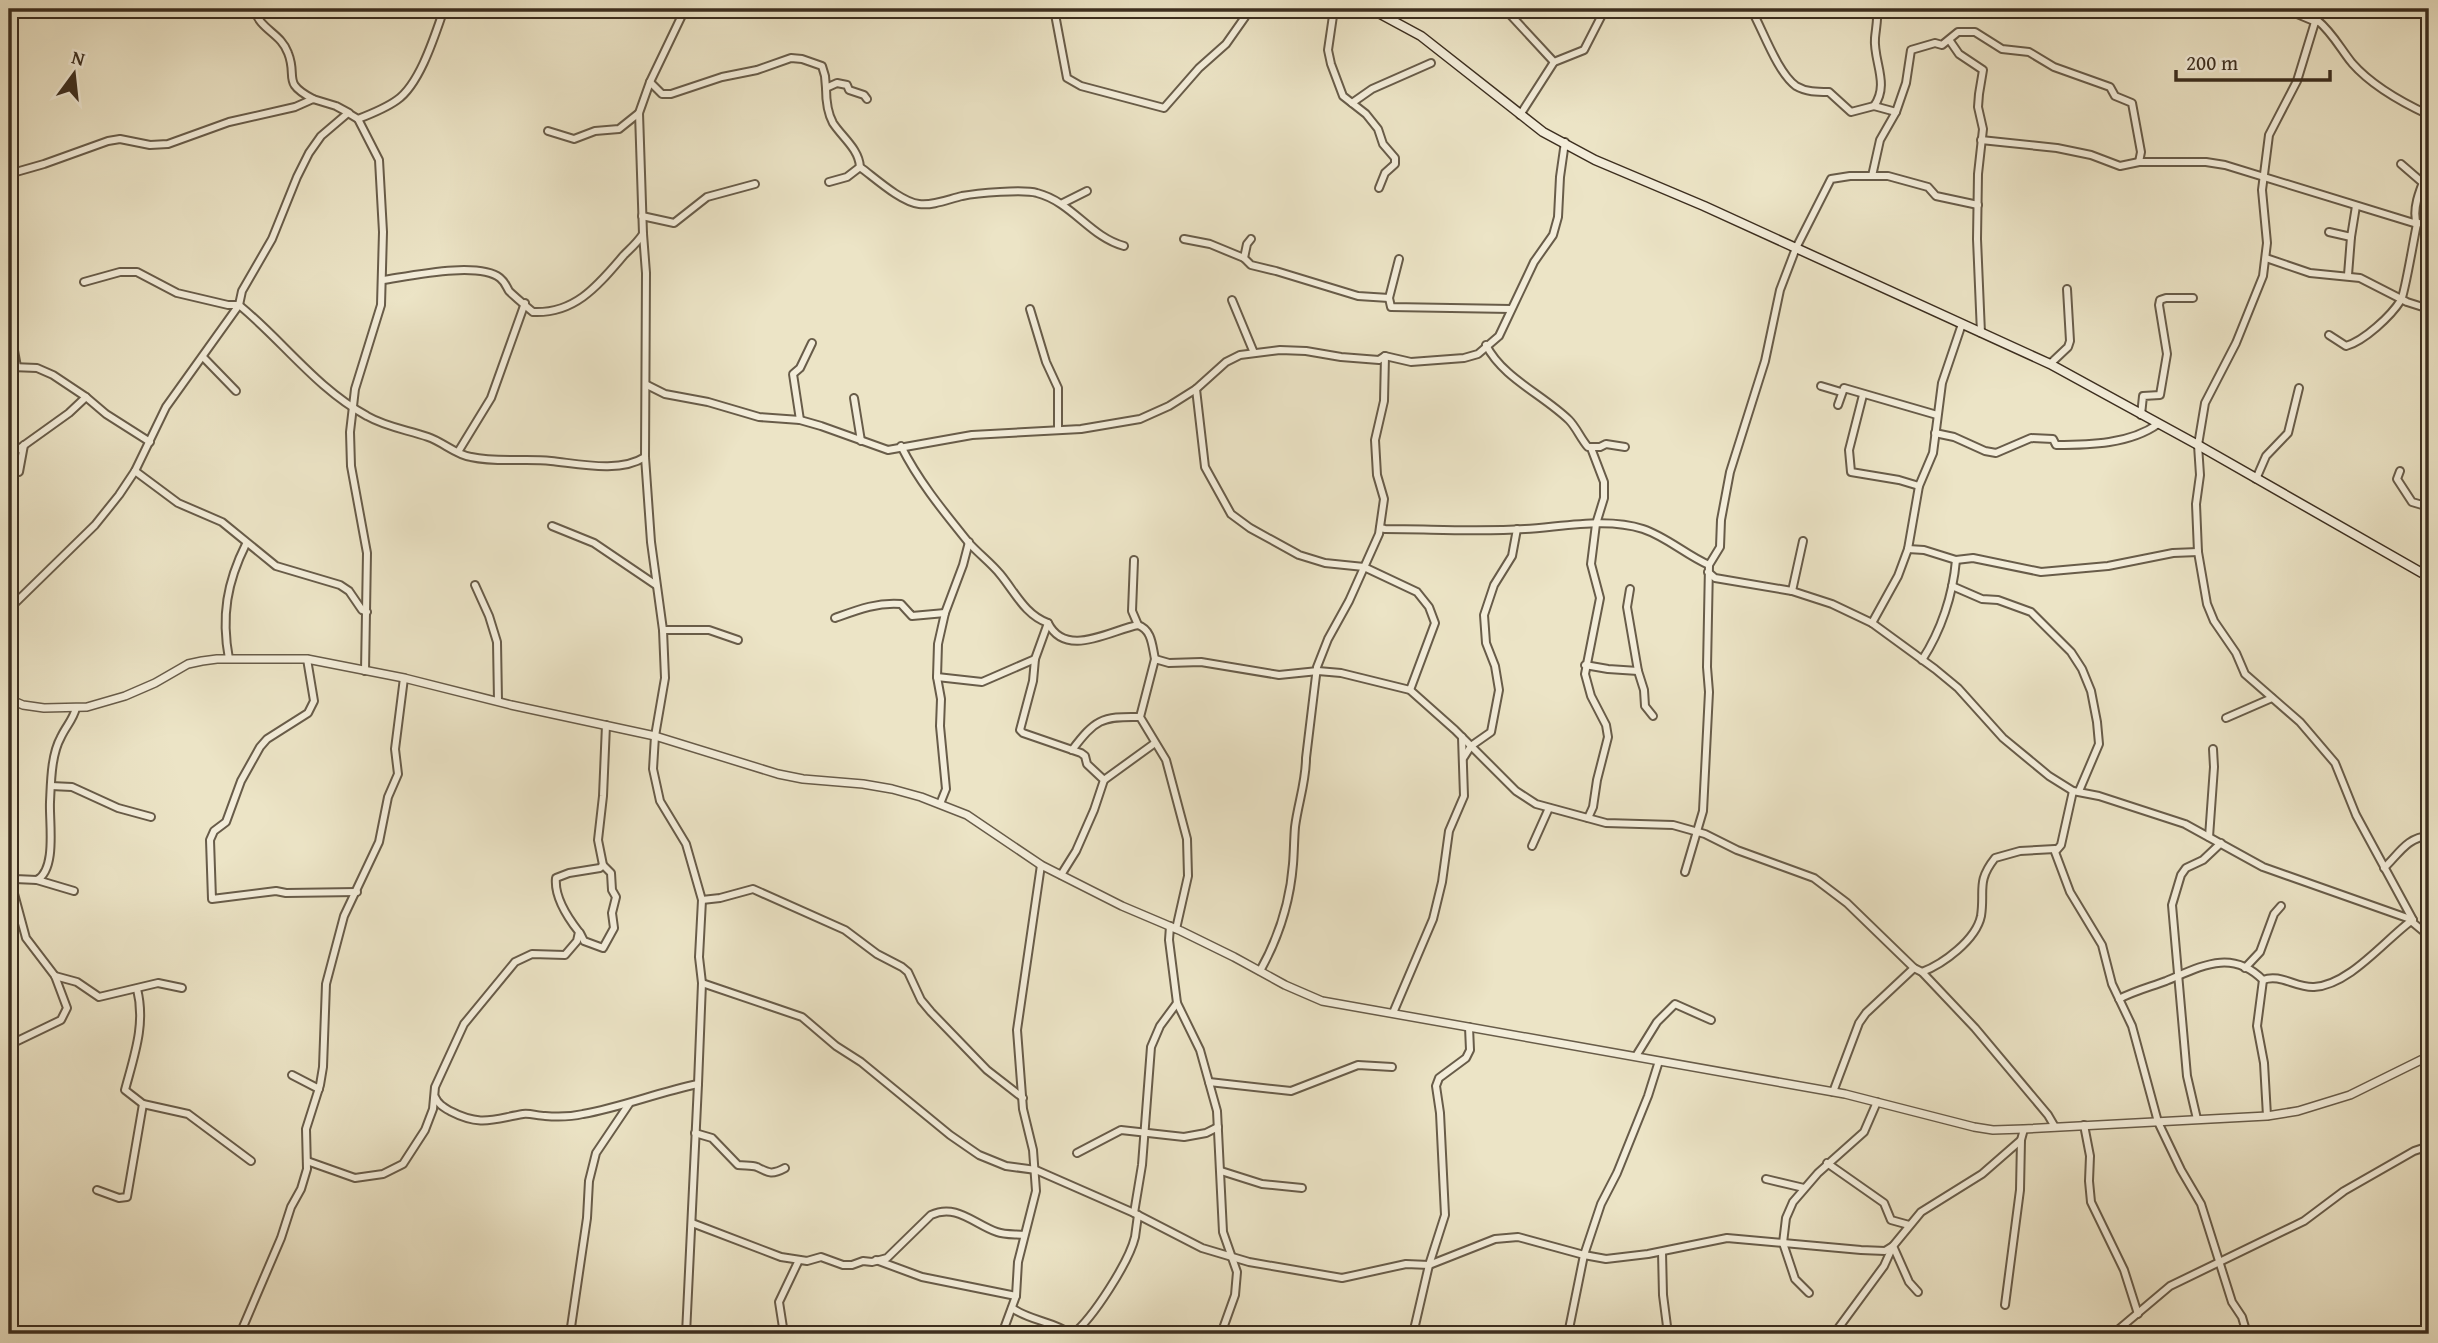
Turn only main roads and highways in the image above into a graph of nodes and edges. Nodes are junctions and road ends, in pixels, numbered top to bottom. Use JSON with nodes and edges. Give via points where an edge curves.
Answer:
{"nodes":[{"id":1,"x":1371,"y":9,"type":"edge"},
{"id":2,"x":2429,"y":577,"type":"edge"}],
"edges":[{"from":1,"to":2,"type":"main road","via":[[1420,36],[1543,132],[1595,160],[2050,364]]}]}
